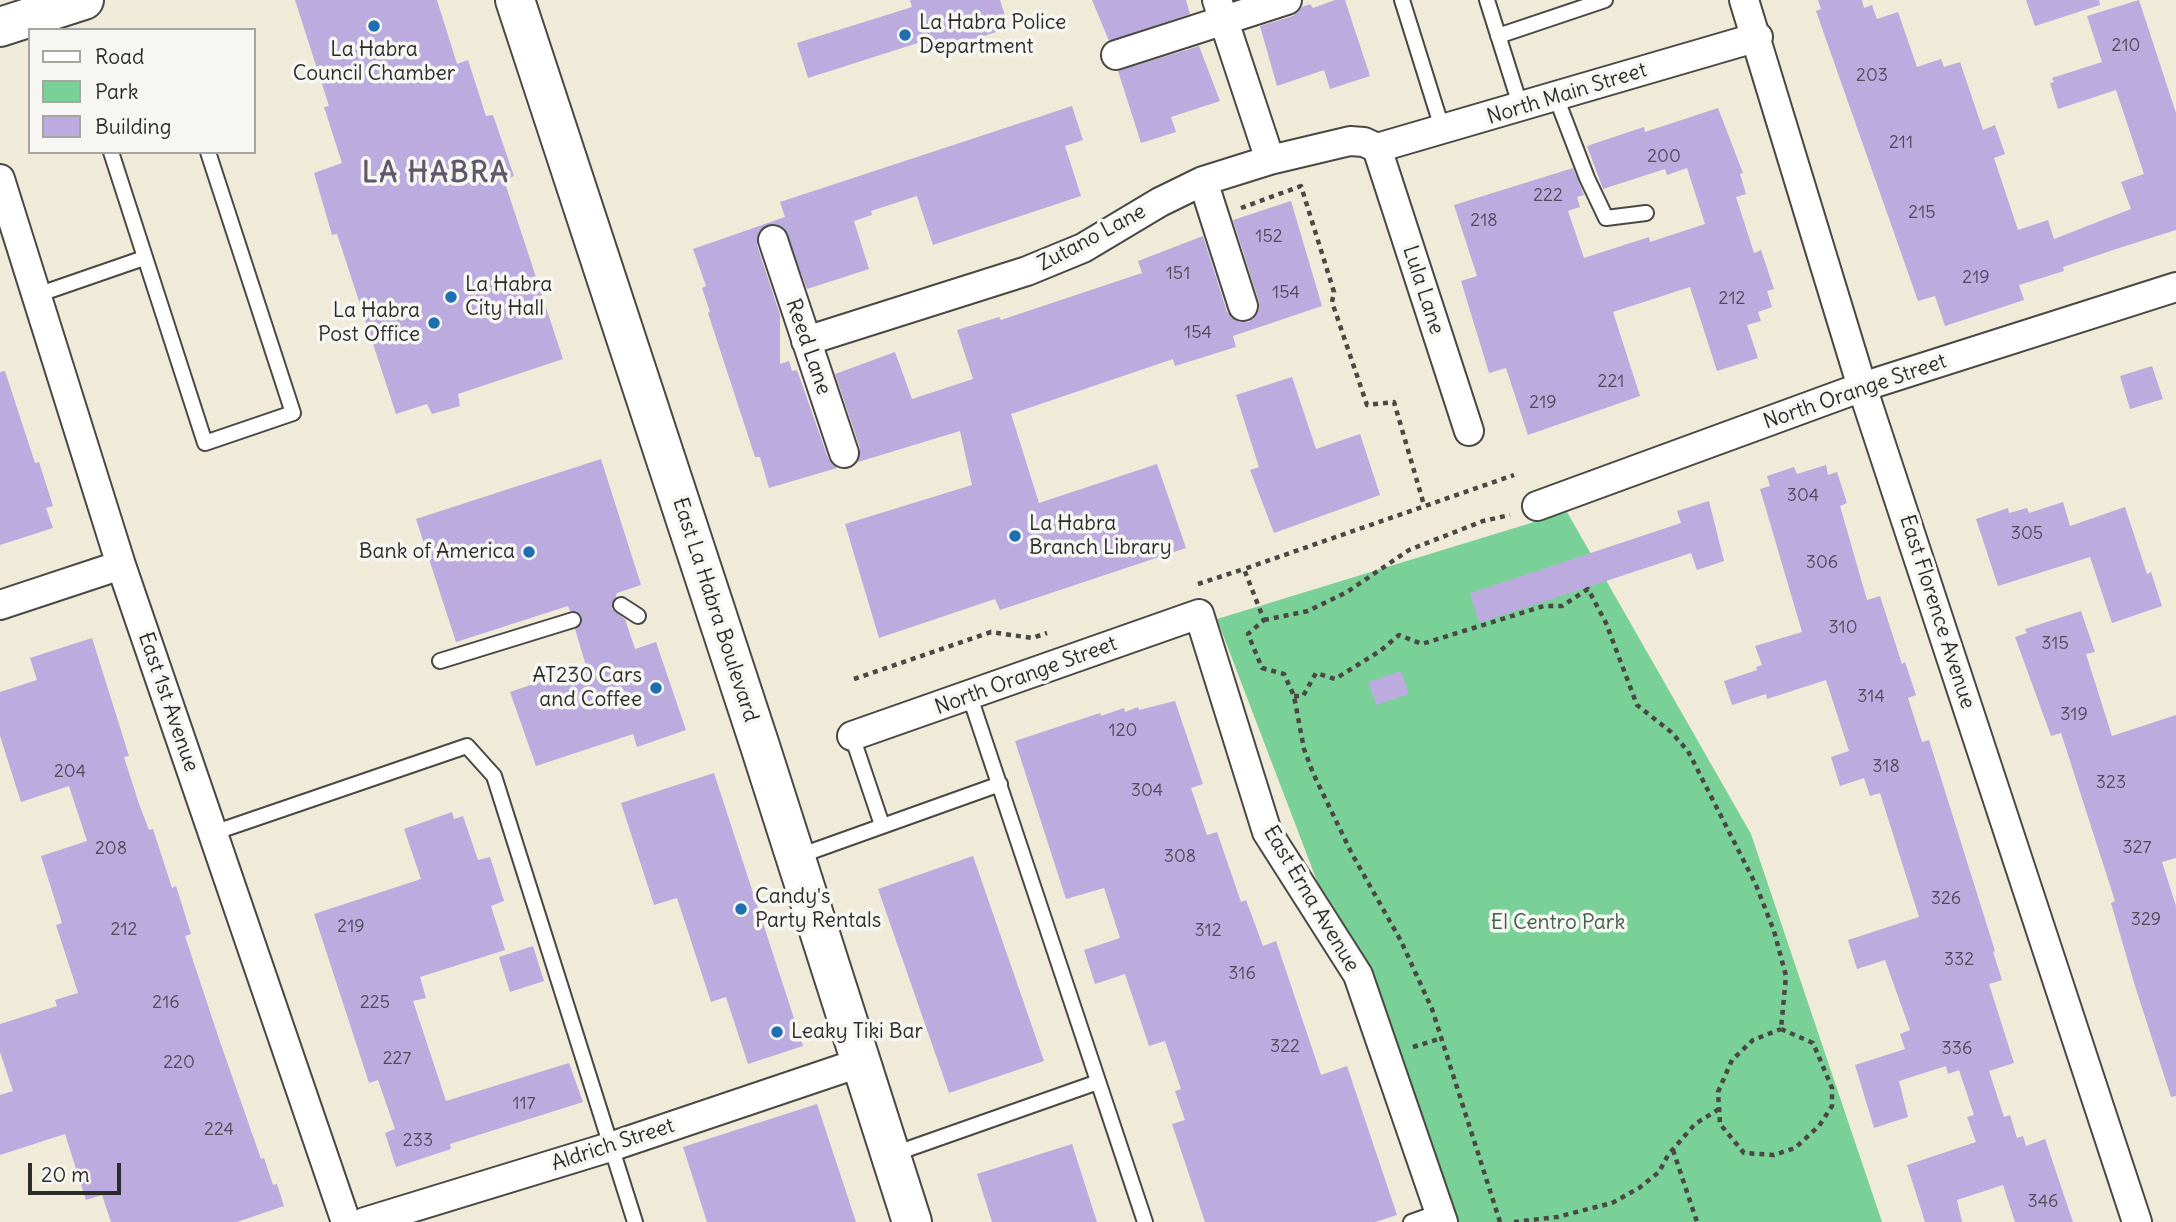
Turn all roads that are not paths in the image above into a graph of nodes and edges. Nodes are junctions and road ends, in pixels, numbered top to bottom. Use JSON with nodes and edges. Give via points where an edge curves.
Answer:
{"nodes":[{"id":1,"x":84,"y":0,"type":"edge"},
{"id":2,"x":515,"y":0,"type":"edge"},
{"id":3,"x":1287,"y":0,"type":"edge"},
{"id":4,"x":1402,"y":0,"type":"edge"},
{"id":5,"x":1487,"y":0,"type":"edge"},
{"id":6,"x":1605,"y":0,"type":"edge"},
{"id":7,"x":1744,"y":0,"type":"edge"},
{"id":8,"x":1220,"y":10,"type":"edge"},
{"id":9,"x":0,"y":27,"type":"edge"},
{"id":10,"x":1499,"y":36,"type":"junction"},
{"id":11,"x":1758,"y":37,"type":"junction"},
{"id":12,"x":1116,"y":55,"type":"dead end"},
{"id":13,"x":1556,"y":97,"type":"junction"},
{"id":14,"x":1521,"y":108,"type":"junction"},
{"id":15,"x":1443,"y":131,"type":"junction"},
{"id":16,"x":1377,"y":148,"type":"junction"},
{"id":17,"x":111,"y":154,"type":"edge"},
{"id":18,"x":209,"y":154,"type":"edge"},
{"id":19,"x":1270,"y":160,"type":"junction"},
{"id":20,"x":0,"y":179,"type":"edge"},
{"id":21,"x":1203,"y":181,"type":"junction"},
{"id":22,"x":1646,"y":213,"type":"dead end"},
{"id":23,"x":773,"y":240,"type":"dead end"},
{"id":24,"x":145,"y":258,"type":"junction"},
{"id":25,"x":2176,"y":288,"type":"edge"},
{"id":26,"x":37,"y":295,"type":"junction"},
{"id":27,"x":1243,"y":306,"type":"dead end"},
{"id":28,"x":806,"y":341,"type":"junction"},
{"id":29,"x":1862,"y":387,"type":"junction"},
{"id":30,"x":1469,"y":431,"type":"dead end"},
{"id":31,"x":844,"y":453,"type":"dead end"},
{"id":32,"x":1526,"y":510,"type":"road end"},
{"id":33,"x":121,"y":565,"type":"junction"},
{"id":34,"x":0,"y":605,"type":"edge"},
{"id":35,"x":621,"y":606,"type":"dead end"},
{"id":36,"x":1199,"y":614,"type":"joint"},
{"id":37,"x":638,"y":616,"type":"dead end"},
{"id":38,"x":573,"y":620,"type":"dead end"},
{"id":39,"x":440,"y":661,"type":"dead end"},
{"id":40,"x":970,"y":697,"type":"junction"},
{"id":41,"x":852,"y":736,"type":"joint"},
{"id":42,"x":1000,"y":785,"type":"junction"},
{"id":43,"x":882,"y":825,"type":"junction"},
{"id":44,"x":213,"y":832,"type":"junction"},
{"id":45,"x":794,"y":858,"type":"junction"},
{"id":46,"x":859,"y":1063,"type":"junction"},
{"id":47,"x":1098,"y":1082,"type":"junction"},
{"id":48,"x":610,"y":1147,"type":"junction"},
{"id":49,"x":890,"y":1156,"type":"junction"},
{"id":50,"x":1441,"y":1217,"type":"edge"},
{"id":51,"x":346,"y":1222,"type":"edge"},
{"id":52,"x":365,"y":1222,"type":"edge"},
{"id":53,"x":635,"y":1222,"type":"edge"},
{"id":54,"x":912,"y":1222,"type":"edge"},
{"id":55,"x":1145,"y":1222,"type":"edge"},
{"id":56,"x":1411,"y":1222,"type":"edge"},
{"id":57,"x":2137,"y":1222,"type":"edge"}],
"edges":[{"from":1,"to":9,"type":"main road"},
{"from":2,"to":45,"type":"main road","name":"East La Habra Boulevard"},
{"from":3,"to":8,"type":"street"},
{"from":4,"to":15,"type":"lane"},
{"from":5,"to":10,"type":"lane"},
{"from":6,"to":10,"type":"lane"},
{"from":7,"to":11,"type":"street","name":"East Florence Avenue"},
{"from":8,"to":12,"type":"street"},
{"from":8,"to":19,"type":"street"},
{"from":10,"to":14,"type":"lane"},
{"from":11,"to":13,"type":"street","name":"North Main Street"},
{"from":11,"to":29,"type":"street","name":"East Florence Avenue"},
{"from":13,"to":14,"type":"street","name":"North Main Street"},
{"from":13,"to":22,"type":"lane","via":[[1606,218]]},
{"from":14,"to":15,"type":"street","name":"North Main Street"},
{"from":15,"to":16,"type":"street","name":"North Main Street"},
{"from":16,"to":19,"type":"street","name":"Zutano Lane","via":[[1350,141]]},
{"from":16,"to":30,"type":"street","name":"Lula Lane"},
{"from":17,"to":24,"type":"lane"},
{"from":18,"to":24,"type":"lane","via":[[293,413],[205,443]]},
{"from":19,"to":21,"type":"street","name":"Zutano Lane"},
{"from":20,"to":26,"type":"street","name":"East 1st Avenue"},
{"from":21,"to":27,"type":"street"},
{"from":21,"to":28,"type":"street","name":"Zutano Lane","via":[[1083,248],[1027,271]]},
{"from":23,"to":28,"type":"street","name":"Reed Lane"},
{"from":24,"to":26,"type":"lane"},
{"from":25,"to":29,"type":"street","name":"North Orange Street"},
{"from":26,"to":33,"type":"street","name":"East 1st Avenue"},
{"from":28,"to":31,"type":"street","name":"Reed Lane"},
{"from":29,"to":32,"type":"street","name":"North Orange Street"},
{"from":29,"to":57,"type":"street","name":"East Florence Avenue"},
{"from":33,"to":34,"type":"street"},
{"from":33,"to":44,"type":"street","name":"East 1st Avenue"},
{"from":35,"to":37,"type":"lane"},
{"from":36,"to":40,"type":"street","name":"North Orange Street"},
{"from":36,"to":50,"type":"street","name":"East Erna Avenue","via":[[1267,832],[1358,975]]},
{"from":38,"to":39,"type":"lane"},
{"from":40,"to":41,"type":"street","name":"North Orange Street"},
{"from":40,"to":42,"type":"lane"},
{"from":41,"to":43,"type":"lane"},
{"from":42,"to":43,"type":"lane"},
{"from":42,"to":47,"type":"lane"},
{"from":43,"to":45,"type":"lane"},
{"from":44,"to":48,"type":"lane","via":[[467,747],[494,776]]},
{"from":44,"to":51,"type":"street","name":"East 1st Avenue"},
{"from":45,"to":46,"type":"main road","name":"East La Habra Boulevard"},
{"from":46,"to":48,"type":"street","name":"Aldrich Street"},
{"from":46,"to":49,"type":"main road","name":"East La Habra Boulevard"},
{"from":47,"to":49,"type":"lane"},
{"from":47,"to":55,"type":"lane"},
{"from":48,"to":52,"type":"street","name":"Aldrich Street"},
{"from":48,"to":53,"type":"lane"},
{"from":49,"to":54,"type":"main road","name":"East La Habra Boulevard"},
{"from":50,"to":56,"type":"lane"}]}
